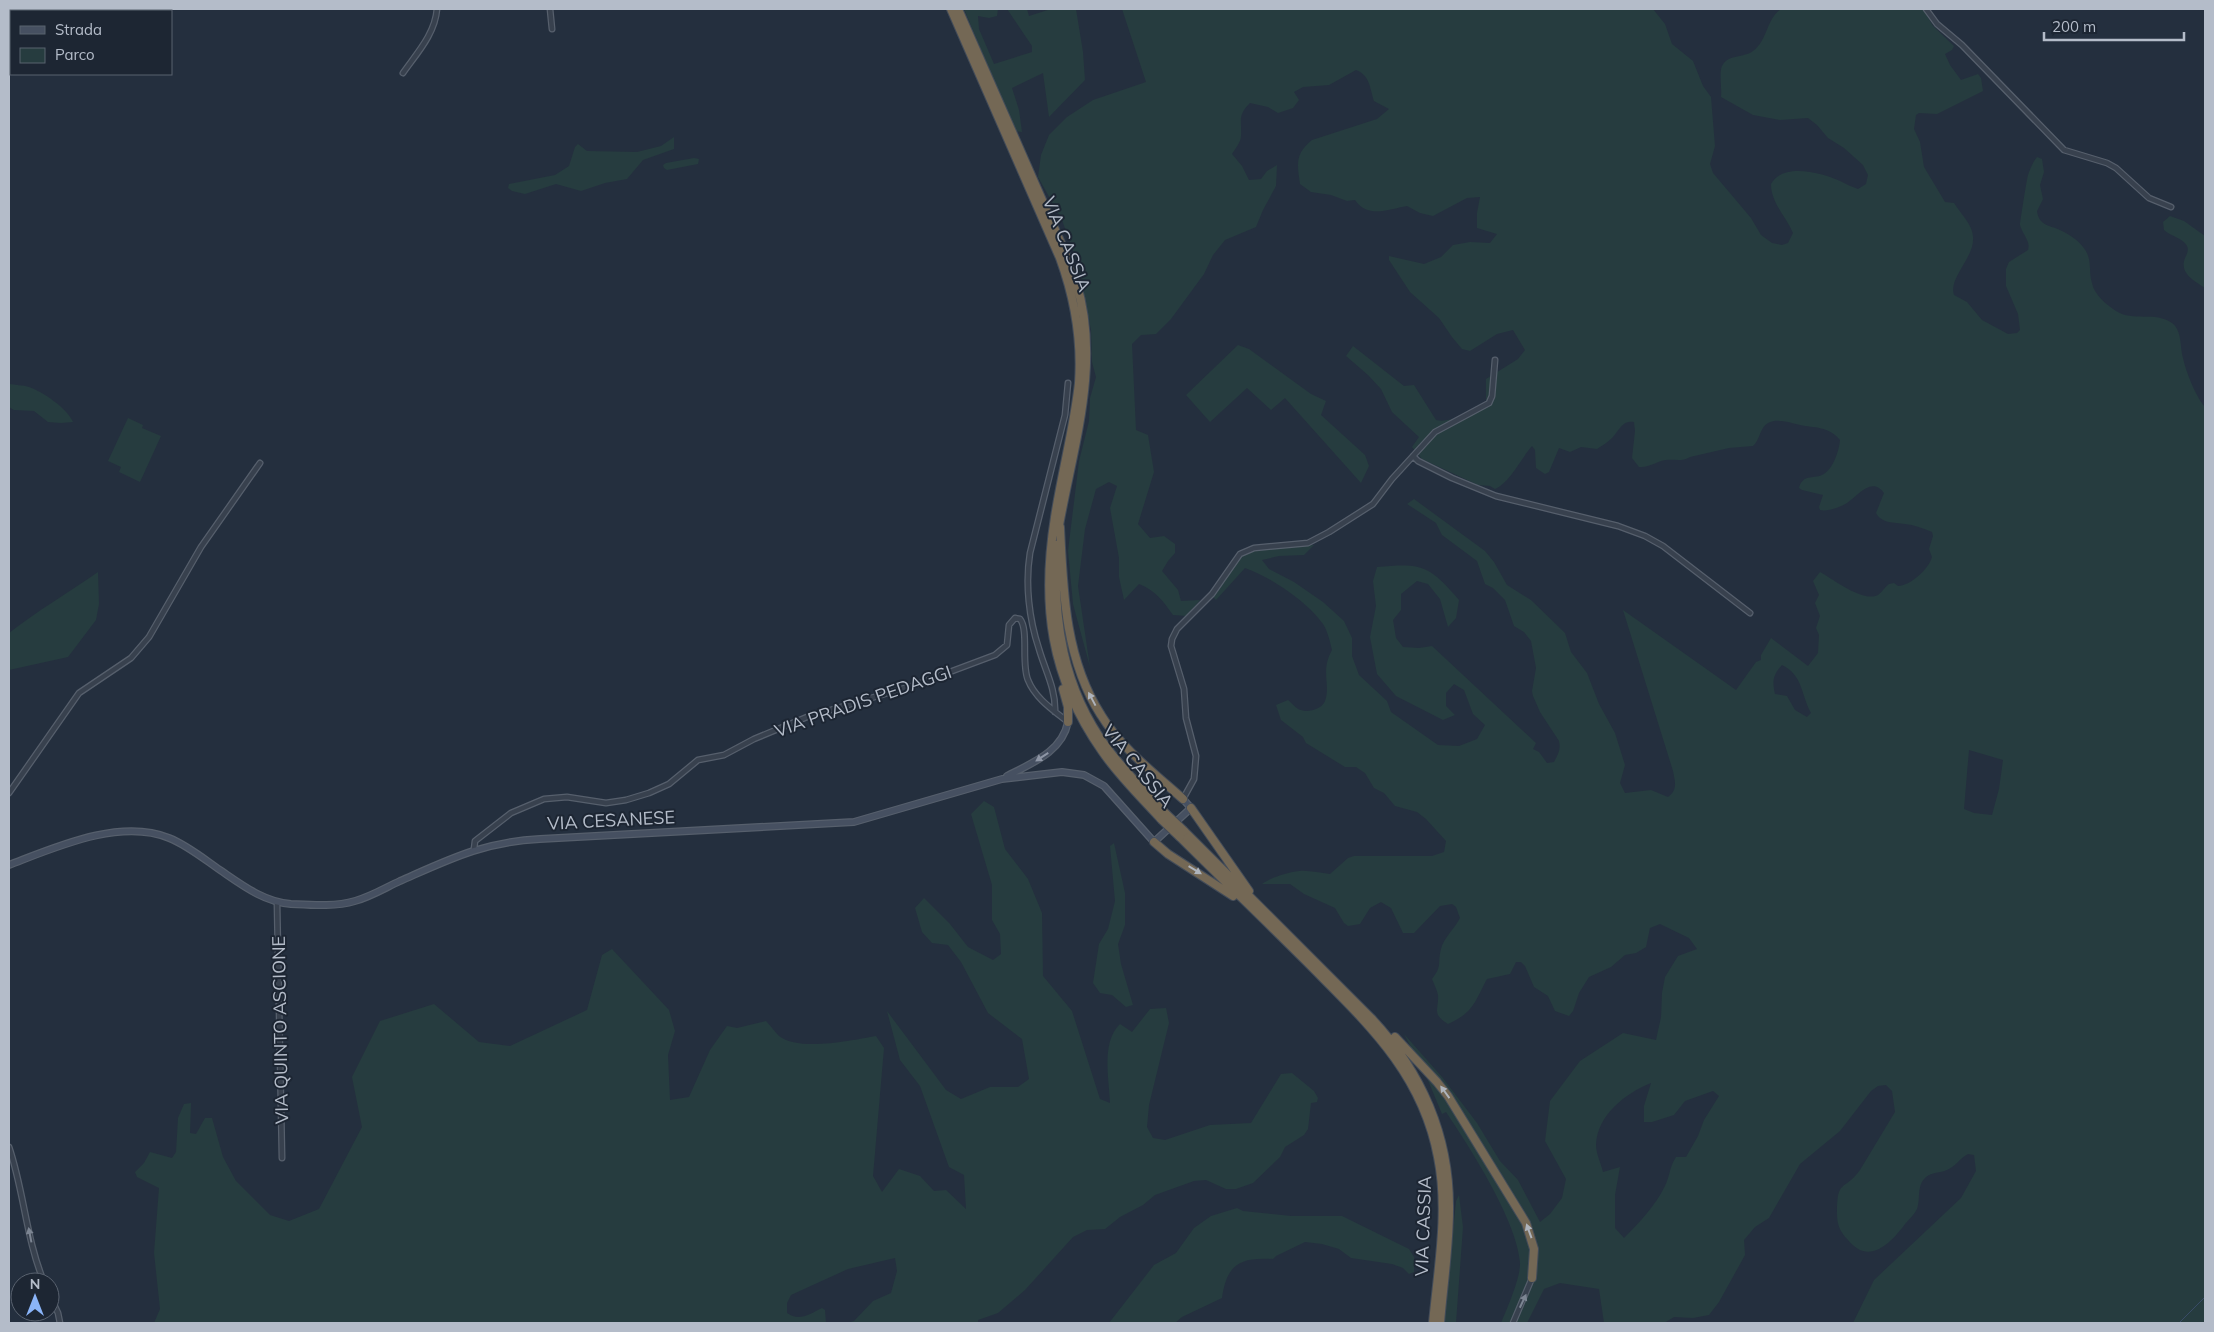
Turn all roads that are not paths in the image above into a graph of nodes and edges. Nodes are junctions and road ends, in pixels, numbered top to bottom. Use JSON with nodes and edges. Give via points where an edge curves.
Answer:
{"nodes":[{"id":1,"x":437,"y":9,"type":"edge"},
{"id":2,"x":550,"y":9,"type":"edge"},
{"id":3,"x":951,"y":9,"type":"edge"},
{"id":4,"x":958,"y":9,"type":"edge"},
{"id":5,"x":1926,"y":9,"type":"edge"},
{"id":6,"x":552,"y":29,"type":"dead end"},
{"id":7,"x":403,"y":74,"type":"dead end"},
{"id":8,"x":2171,"y":207,"type":"dead end"},
{"id":9,"x":1495,"y":360,"type":"dead end"},
{"id":10,"x":1068,"y":384,"type":"dead end"},
{"id":11,"x":1413,"y":456,"type":"junction"},
{"id":12,"x":260,"y":463,"type":"dead end"},
{"id":13,"x":1060,"y":519,"type":"junction"},
{"id":14,"x":1750,"y":613,"type":"dead end"},
{"id":15,"x":1056,"y":655,"type":"junction"},
{"id":16,"x":1056,"y":712,"type":"junction"},
{"id":17,"x":1068,"y":722,"type":"junction"},
{"id":18,"x":1002,"y":779,"type":"junction"},
{"id":19,"x":9,"y":793,"type":"edge"},
{"id":20,"x":1183,"y":799,"type":"junction"},
{"id":21,"x":1191,"y":808,"type":"junction"},
{"id":22,"x":1164,"y":817,"type":"junction"},
{"id":23,"x":1182,"y":834,"type":"junction"},
{"id":24,"x":1154,"y":842,"type":"junction"},
{"id":25,"x":474,"y":849,"type":"junction"},
{"id":26,"x":9,"y":865,"type":"edge"},
{"id":27,"x":277,"y":902,"type":"junction"},
{"id":28,"x":1262,"y":908,"type":"junction"},
{"id":29,"x":1269,"y":924,"type":"junction"},
{"id":30,"x":1371,"y":1018,"type":"junction"},
{"id":31,"x":9,"y":1147,"type":"edge"},
{"id":32,"x":282,"y":1158,"type":"dead end"},
{"id":33,"x":41,"y":1272,"type":"edge"},
{"id":34,"x":1532,"y":1278,"type":"joint"},
{"id":35,"x":1433,"y":1323,"type":"edge"},
{"id":36,"x":1440,"y":1323,"type":"edge"},
{"id":37,"x":1513,"y":1323,"type":"edge"}],
"edges":[{"from":1,"to":7,"type":"street","via":[[427,39]]},
{"from":2,"to":6,"type":"street"},
{"from":3,"to":15,"type":"highway","name":"VIA CASSIA","via":[[1060,258],[1072,290],[1078,326],[1080,383],[1055,517],[1049,572],[1049,612]]},
{"from":4,"to":13,"type":"highway","name":"VIA CASSIA","via":[[1064,250],[1083,312],[1086,384]]},
{"from":5,"to":8,"type":"street","via":[[1937,24],[1962,45],[2064,150],[2107,163],[2149,198]]},
{"from":9,"to":11,"type":"street","via":[[1489,403],[1439,429]]},
{"from":10,"to":16,"type":"street","via":[[1065,415],[1030,553],[1028,574],[1036,639],[1055,693]]},
{"from":11,"to":14,"type":"street","via":[[1488,493],[1646,536]]},
{"from":11,"to":20,"type":"street","via":[[1373,504],[1320,538],[1304,544],[1242,552],[1212,594],[1175,632],[1171,646],[1184,689],[1186,718],[1196,759],[1192,784]]},
{"from":12,"to":19,"type":"street","via":[[202,546],[149,637],[131,658],[78,692]]},
{"from":20,"to":13,"type":"highway","one_way":true,"via":[[1120,740],[1101,716],[1086,686],[1065,609]]},
{"from":13,"to":22,"type":"highway","name":"VIA CASSIA","via":[[1056,560],[1057,609],[1062,652],[1072,684],[1107,748]]},
{"from":15,"to":17,"type":"highway","via":[[1068,705]]},
{"from":15,"to":22,"type":"highway","name":"VIA CASSIA","via":[[1068,689],[1101,751]]},
{"from":16,"to":17,"type":"street","name":"VIA PRADIS PEDAGGI"},
{"from":16,"to":25,"type":"street","name":"VIA PRADIS PEDAGGI","via":[[1038,696],[1028,681],[1024,625],[1015,618],[1009,625],[1006,647],[995,655],[915,685],[801,719],[724,755],[698,760],[669,784],[639,797],[606,803],[559,797],[531,803],[495,824],[475,841]]},
{"from":17,"to":18,"type":"street","one_way":true,"via":[[1062,739],[1047,754]]},
{"from":18,"to":24,"type":"street","name":"VIA CESANESE","via":[[1062,772],[1087,776],[1110,790]]},
{"from":18,"to":25,"type":"street","name":"VIA CESANESE","via":[[854,822],[519,840]]},
{"from":20,"to":21,"type":"street"},
{"from":21,"to":24,"type":"street"},
{"from":21,"to":28,"type":"highway"},
{"from":22,"to":23,"type":"highway","name":"VIA CASSIA","bridge":true},
{"from":23,"to":28,"type":"highway","name":"VIA CASSIA"},
{"from":23,"to":29,"type":"highway","name":"VIA CASSIA"},
{"from":24,"to":29,"type":"highway","one_way":true,"via":[[1230,892],[1249,911]]},
{"from":25,"to":27,"type":"street","name":"VIA CESANESE","via":[[354,901],[314,905]]},
{"from":26,"to":27,"type":"street","name":"VIA CESANESE","via":[[105,833],[148,832],[176,841],[248,889]]},
{"from":27,"to":32,"type":"street","name":"VIA QUINTO ASCIONE"},
{"from":28,"to":30,"type":"highway","name":"VIA CASSIA"},
{"from":29,"to":35,"type":"highway","name":"VIA CASSIA","via":[[1385,1043],[1407,1074],[1425,1110],[1439,1158],[1442,1195]]},
{"from":34,"to":30,"type":"highway","one_way":true,"via":[[1533,1242],[1516,1206],[1443,1089],[1396,1039]]},
{"from":30,"to":36,"type":"highway","name":"VIA CASSIA","via":[[1396,1046],[1419,1082],[1434,1116],[1445,1156],[1449,1210]]},
{"from":33,"to":31,"type":"street","one_way":true},
{"from":37,"to":34,"type":"street","one_way":true}]}
